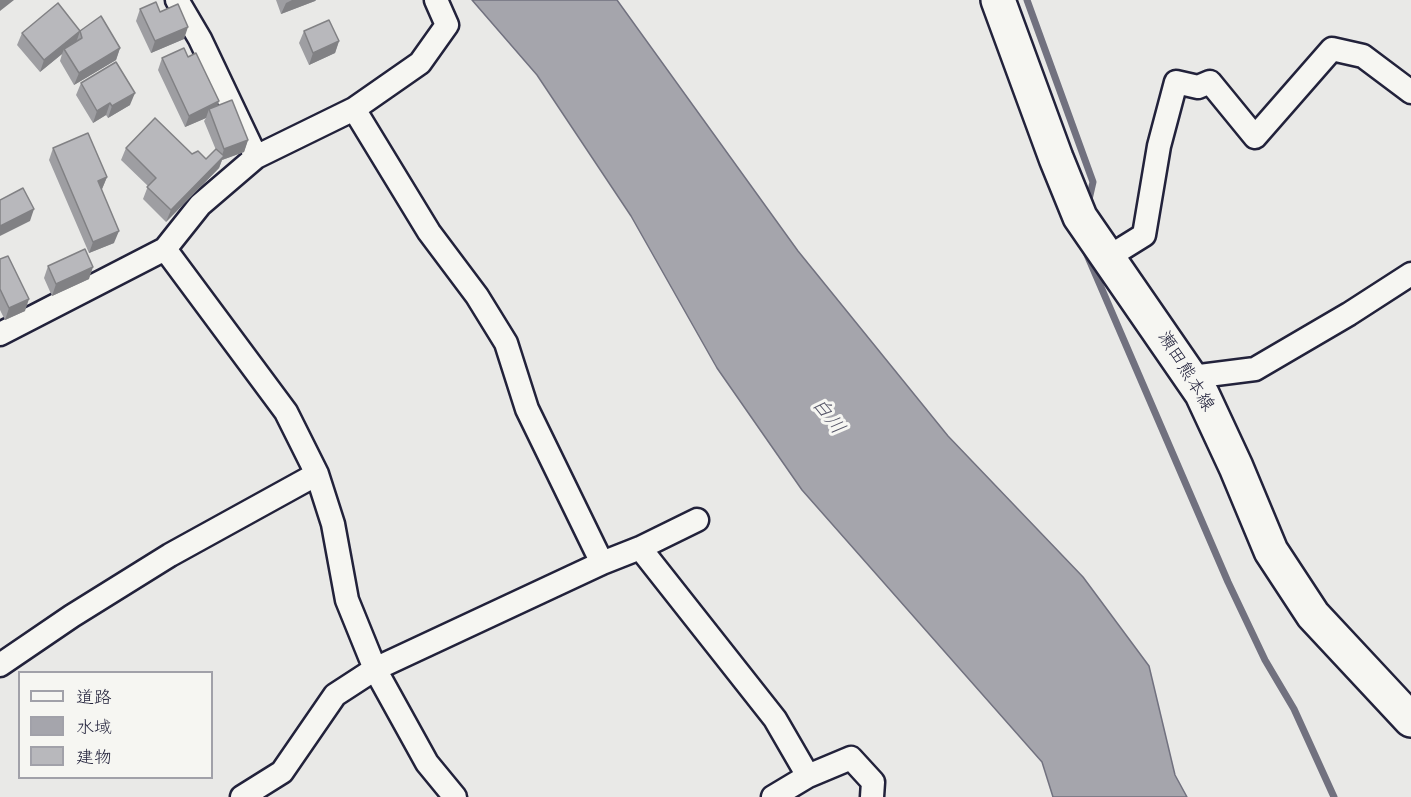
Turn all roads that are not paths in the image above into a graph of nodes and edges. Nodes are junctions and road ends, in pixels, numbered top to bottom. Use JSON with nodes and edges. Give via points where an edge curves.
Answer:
{"nodes":[{"id":1,"x":177,"y":0,"type":"edge"},
{"id":2,"x":436,"y":0,"type":"edge"},
{"id":3,"x":998,"y":0,"type":"edge"},
{"id":4,"x":1411,"y":92,"type":"edge"},
{"id":5,"x":354,"y":109,"type":"junction"},
{"id":6,"x":256,"y":157,"type":"junction"},
{"id":7,"x":165,"y":249,"type":"junction"},
{"id":8,"x":1107,"y":258,"type":"junction"},
{"id":9,"x":1411,"y":274,"type":"edge"},
{"id":10,"x":0,"y":334,"type":"edge"},
{"id":11,"x":1192,"y":377,"type":"junction"},
{"id":12,"x":316,"y":474,"type":"junction"},
{"id":13,"x":697,"y":520,"type":"dead end"},
{"id":14,"x":640,"y":548,"type":"junction"},
{"id":15,"x":602,"y":563,"type":"junction"},
{"id":16,"x":0,"y":665,"type":"edge"},
{"id":17,"x":375,"y":669,"type":"junction"},
{"id":18,"x":1411,"y":720,"type":"edge"},
{"id":19,"x":808,"y":776,"type":"junction"},
{"id":20,"x":242,"y":797,"type":"edge"},
{"id":21,"x":455,"y":797,"type":"edge"},
{"id":22,"x":773,"y":797,"type":"edge"},
{"id":23,"x":872,"y":797,"type":"edge"}],
"edges":[{"from":1,"to":6,"type":"street","via":[[200,39]]},
{"from":2,"to":5,"type":"street","via":[[447,25],[420,63]]},
{"from":3,"to":8,"type":"main road","name":"瀬田熊本線","via":[[1080,217]]},
{"from":4,"to":8,"type":"street","via":[[1363,56],[1332,50],[1255,137],[1210,82],[1198,87],[1176,82],[1159,146],[1144,235]]},
{"from":5,"to":6,"type":"street"},
{"from":5,"to":15,"type":"street","via":[[429,232],[506,343],[526,409]]},
{"from":6,"to":7,"type":"street","via":[[200,205]]},
{"from":7,"to":10,"type":"street"},
{"from":7,"to":12,"type":"street","via":[[286,412]]},
{"from":8,"to":11,"type":"main road","name":"瀬田熊本線"},
{"from":9,"to":11,"type":"street","via":[[1255,369]]},
{"from":11,"to":18,"type":"main road","name":"瀬田熊本線","via":[[1271,551],[1313,615]]},
{"from":12,"to":16,"type":"street","via":[[170,555]]},
{"from":12,"to":17,"type":"street","via":[[333,524],[347,600]]},
{"from":13,"to":14,"type":"street"},
{"from":14,"to":15,"type":"street"},
{"from":14,"to":19,"type":"street","via":[[774,719]]},
{"from":15,"to":17,"type":"street"},
{"from":17,"to":20,"type":"street","via":[[335,695],[282,772]]},
{"from":17,"to":21,"type":"street","via":[[427,763]]},
{"from":19,"to":22,"type":"street"},
{"from":19,"to":23,"type":"street","via":[[851,758],[873,782]]}]}
